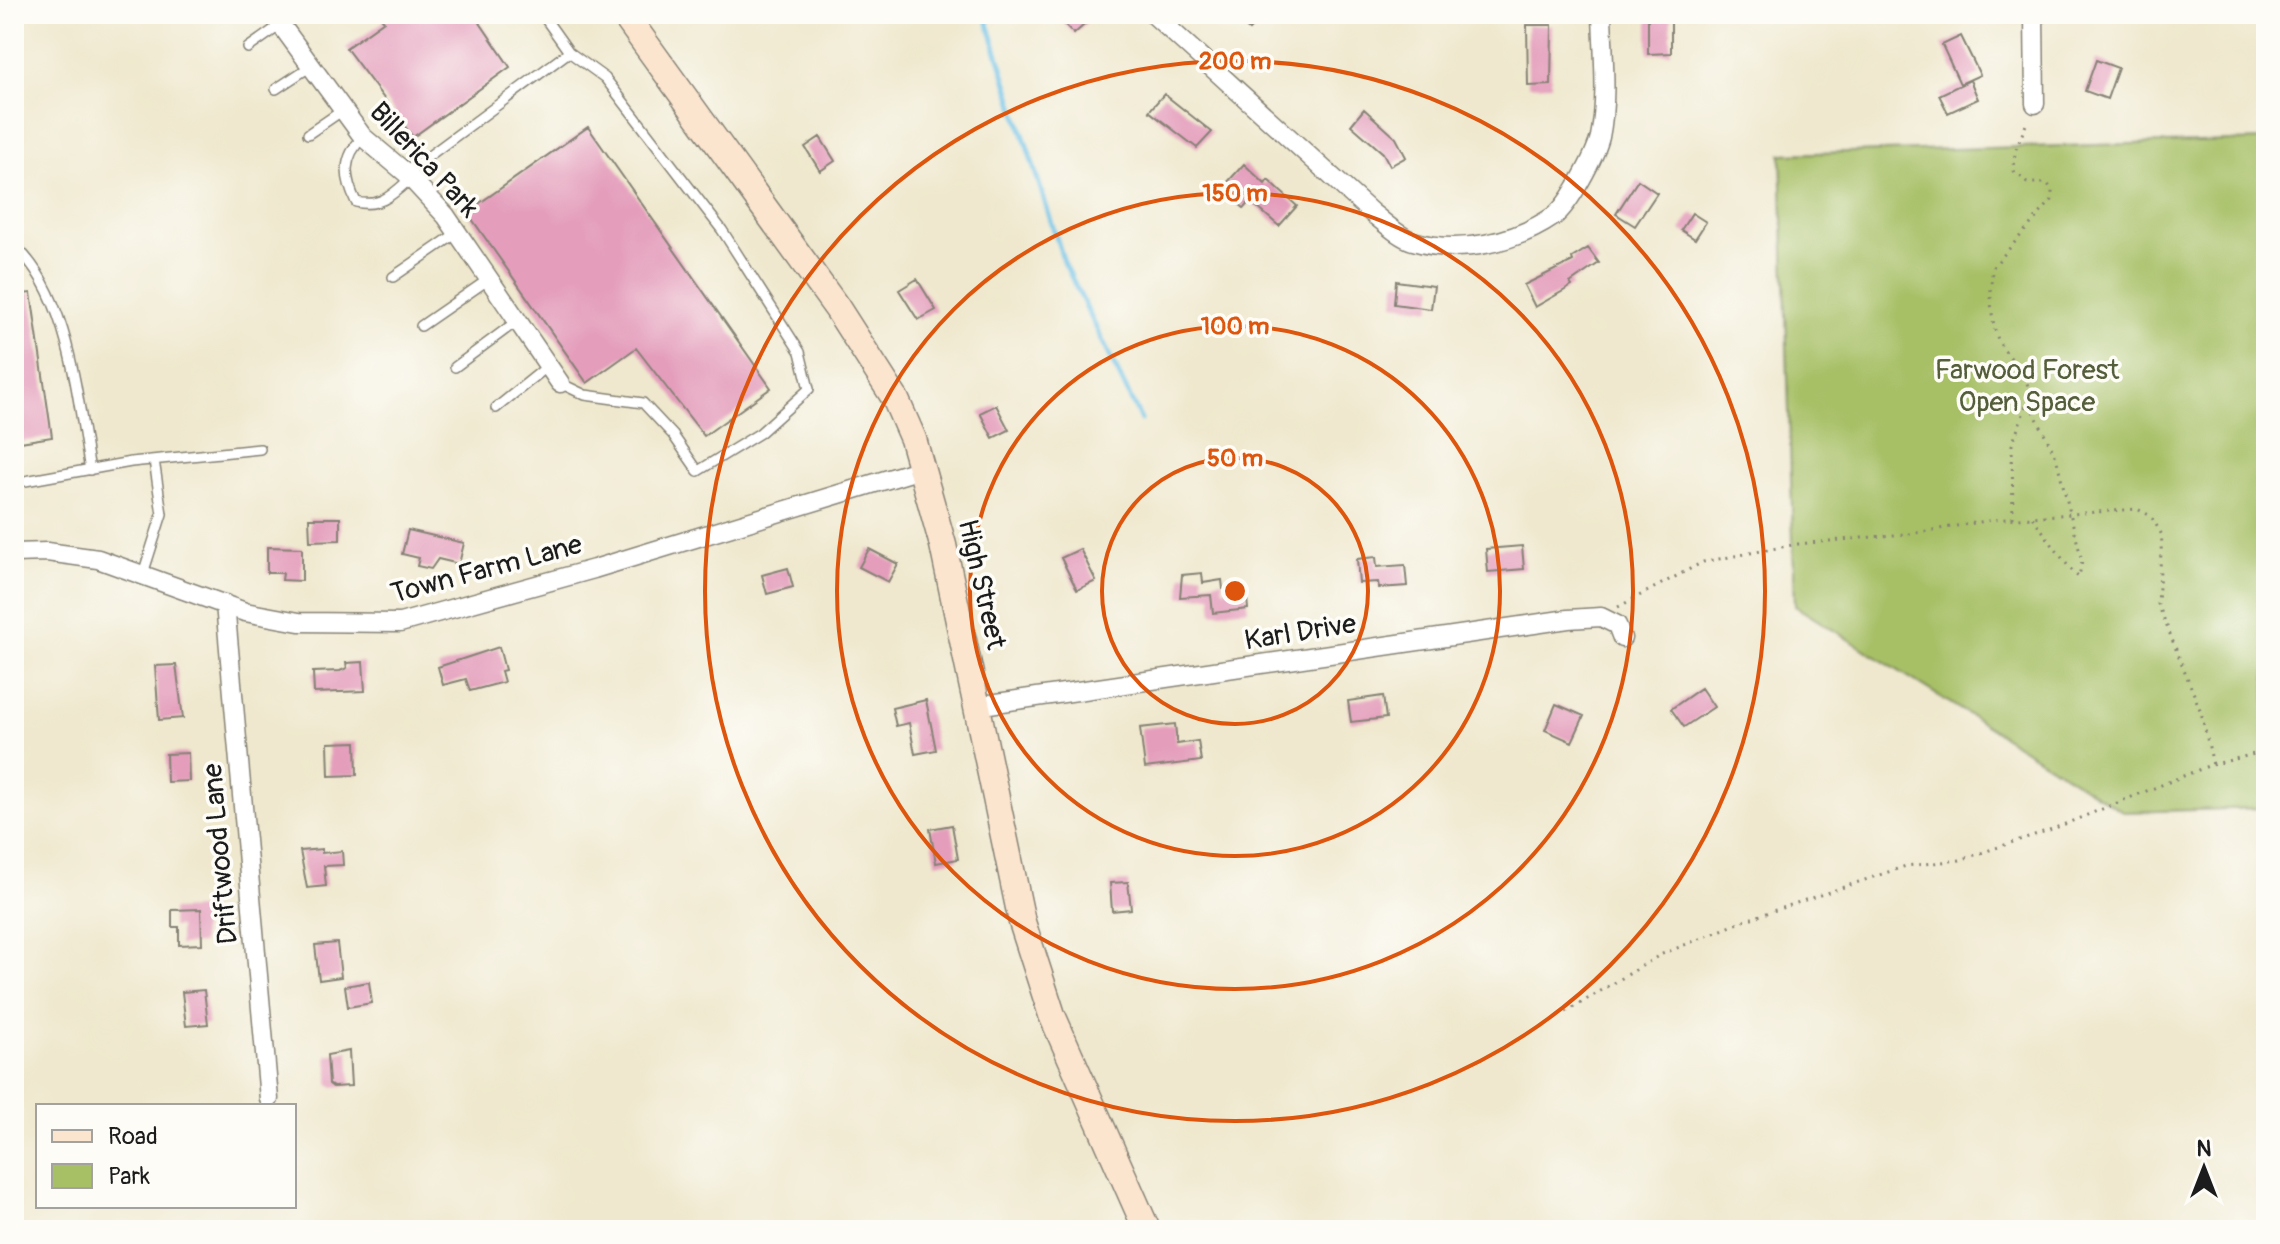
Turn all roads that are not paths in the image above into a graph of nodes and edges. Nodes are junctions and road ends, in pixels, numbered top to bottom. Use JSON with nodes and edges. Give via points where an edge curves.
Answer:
{"nodes":[{"id":1,"x":542,"y":14,"type":"edge"},
{"id":2,"x":624,"y":14,"type":"edge"},
{"id":3,"x":1153,"y":14,"type":"edge"},
{"id":4,"x":1602,"y":14,"type":"edge"},
{"id":5,"x":2034,"y":14,"type":"edge"},
{"id":6,"x":283,"y":17,"type":"edge"},
{"id":7,"x":248,"y":48,"type":"dead end"},
{"id":8,"x":569,"y":52,"type":"junction"},
{"id":9,"x":311,"y":66,"type":"junction"},
{"id":10,"x":276,"y":89,"type":"dead end"},
{"id":11,"x":2035,"y":104,"type":"road end"},
{"id":12,"x":343,"y":110,"type":"junction"},
{"id":13,"x":308,"y":134,"type":"dead end"},
{"id":14,"x":363,"y":137,"type":"junction"},
{"id":15,"x":408,"y":175,"type":"junction"},
{"id":16,"x":457,"y":233,"type":"junction"},
{"id":17,"x":14,"y":245,"type":"edge"},
{"id":18,"x":393,"y":277,"type":"dead end"},
{"id":19,"x":489,"y":279,"type":"junction"},
{"id":20,"x":517,"y":321,"type":"junction"},
{"id":21,"x":421,"y":326,"type":"dead end"},
{"id":22,"x":548,"y":366,"type":"junction"},
{"id":23,"x":455,"y":367,"type":"dead end"},
{"id":24,"x":560,"y":383,"type":"joint"},
{"id":25,"x":496,"y":408,"type":"dead end"},
{"id":26,"x":260,"y":449,"type":"dead end"},
{"id":27,"x":154,"y":460,"type":"junction"},
{"id":28,"x":921,"y":469,"type":"junction"},
{"id":29,"x":90,"y":470,"type":"junction"},
{"id":30,"x":14,"y":483,"type":"edge"},
{"id":31,"x":14,"y":553,"type":"edge"},
{"id":32,"x":143,"y":574,"type":"junction"},
{"id":33,"x":225,"y":604,"type":"junction"},
{"id":34,"x":1622,"y":638,"type":"dead end"},
{"id":35,"x":976,"y":706,"type":"junction"},
{"id":36,"x":269,"y":1099,"type":"dead end"},
{"id":37,"x":1147,"y":1230,"type":"edge"}],
"edges":[{"from":1,"to":8,"type":"lane"},
{"from":2,"to":28,"type":"main road","name":"High Street","via":[[871,360],[896,400]]},
{"from":3,"to":4,"type":"street","via":[[1372,213],[1411,241],[1449,246],[1484,245],[1523,232],[1556,214],[1581,178],[1599,139],[1604,99]]},
{"from":5,"to":11,"type":"street"},
{"from":6,"to":7,"type":"lane"},
{"from":6,"to":9,"type":"street","name":"Billerica Park"},
{"from":8,"to":15,"type":"lane"},
{"from":8,"to":24,"type":"lane","via":[[605,78],[722,230],[800,352],[809,389],[760,433],[698,471],[643,403],[585,395]]},
{"from":9,"to":10,"type":"lane"},
{"from":9,"to":12,"type":"street","name":"Billerica Park"},
{"from":12,"to":13,"type":"lane"},
{"from":12,"to":14,"type":"street","name":"Billerica Park"},
{"from":14,"to":15,"type":"street","name":"Billerica Park"},
{"from":14,"to":15,"type":"lane","via":[[346,163],[356,202],[372,206],[389,198]]},
{"from":15,"to":16,"type":"street","name":"Billerica Park"},
{"from":16,"to":18,"type":"lane"},
{"from":16,"to":19,"type":"street","name":"Billerica Park"},
{"from":17,"to":29,"type":"lane","via":[[35,264],[66,342]]},
{"from":19,"to":20,"type":"street","name":"Billerica Park"},
{"from":19,"to":21,"type":"lane"},
{"from":20,"to":22,"type":"street","name":"Billerica Park"},
{"from":20,"to":23,"type":"lane"},
{"from":22,"to":24,"type":"street","name":"Billerica Park"},
{"from":22,"to":25,"type":"lane"},
{"from":26,"to":27,"type":"lane"},
{"from":27,"to":29,"type":"lane"},
{"from":27,"to":32,"type":"lane","via":[[162,514]]},
{"from":28,"to":33,"type":"street","name":"Town Farm Lane","via":[[400,623],[299,622]]},
{"from":28,"to":35,"type":"main road","name":"High Street","via":[[943,545]]},
{"from":29,"to":30,"type":"lane"},
{"from":31,"to":32,"type":"street","name":"Town Farm Lane","via":[[98,559]]},
{"from":32,"to":33,"type":"street","name":"Town Farm Lane"},
{"from":33,"to":36,"type":"street","name":"Driftwood Lane"},
{"from":34,"to":35,"type":"street","name":"Karl Drive","via":[[1617,625],[1598,617],[1568,619]]},
{"from":35,"to":37,"type":"main road","name":"High Street","via":[[1022,922],[1043,988]]}]}
